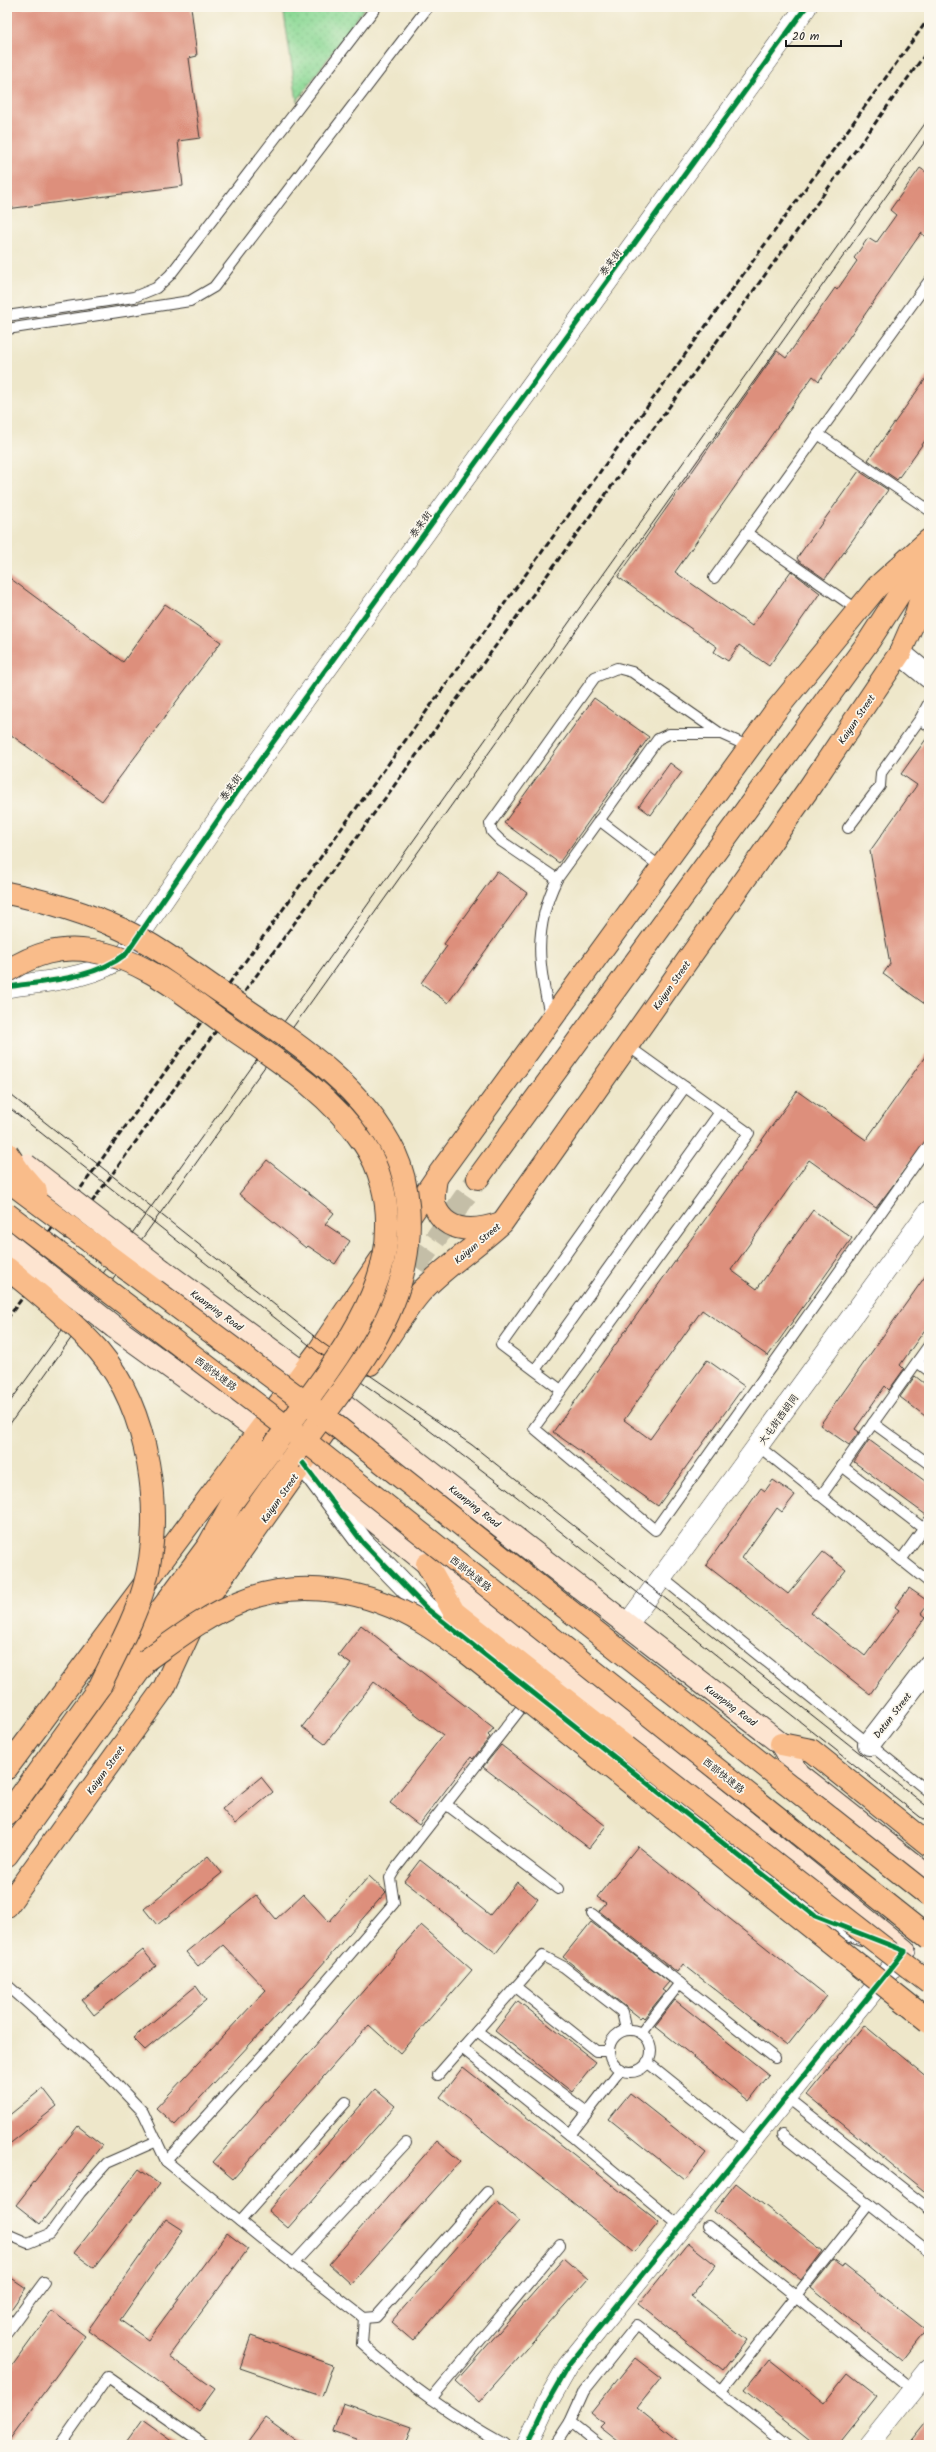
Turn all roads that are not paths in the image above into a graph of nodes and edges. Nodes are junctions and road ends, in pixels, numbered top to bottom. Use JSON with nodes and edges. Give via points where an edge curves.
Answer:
{"nodes":[{"id":1,"x":376,"y":7,"type":"edge"},
{"id":2,"x":428,"y":7,"type":"edge"},
{"id":3,"x":806,"y":7,"type":"edge"},
{"id":4,"x":929,"y":281,"type":"edge"},
{"id":5,"x":7,"y":316,"type":"edge"},
{"id":6,"x":7,"y":329,"type":"edge"},
{"id":7,"x":818,"y":434,"type":"junction"},
{"id":8,"x":929,"y":510,"type":"edge"},
{"id":9,"x":747,"y":533,"type":"junction"},
{"id":10,"x":929,"y":540,"type":"edge"},
{"id":11,"x":929,"y":548,"type":"edge"},
{"id":12,"x":929,"y":570,"type":"edge"},
{"id":13,"x":714,"y":578,"type":"dead end"},
{"id":14,"x":858,"y":610,"type":"junction"},
{"id":15,"x":900,"y":653,"type":"junction"},
{"id":16,"x":929,"y":677,"type":"edge"},
{"id":17,"x":929,"y":702,"type":"edge"},
{"id":18,"x":920,"y":719,"type":"junction"},
{"id":19,"x":929,"y":726,"type":"edge"},
{"id":20,"x":721,"y":734,"type":"junction"},
{"id":21,"x":750,"y":747,"type":"junction"},
{"id":22,"x":599,"y":820,"type":"junction"},
{"id":23,"x":848,"y":828,"type":"dead end"},
{"id":24,"x":662,"y":868,"type":"junction"},
{"id":25,"x":557,"y":879,"type":"junction"},
{"id":26,"x":7,"y":893,"type":"edge"},
{"id":27,"x":7,"y":971,"type":"edge"},
{"id":28,"x":7,"y":988,"type":"edge"},
{"id":29,"x":552,"y":1019,"type":"junction"},
{"id":30,"x":628,"y":1046,"type":"junction"},
{"id":31,"x":686,"y":1087,"type":"junction"},
{"id":32,"x":720,"y":1112,"type":"junction"},
{"id":33,"x":929,"y":1145,"type":"edge"},
{"id":34,"x":7,"y":1149,"type":"edge"},
{"id":35,"x":7,"y":1153,"type":"edge"},
{"id":36,"x":436,"y":1178,"type":"junction"},
{"id":37,"x":478,"y":1178,"type":"tunnel mouth"},
{"id":38,"x":7,"y":1180,"type":"edge"},
{"id":39,"x":929,"y":1211,"type":"edge"},
{"id":40,"x":7,"y":1214,"type":"edge"},
{"id":41,"x":502,"y":1223,"type":"junction"},
{"id":42,"x":75,"y":1232,"type":"junction"},
{"id":43,"x":7,"y":1243,"type":"edge"},
{"id":44,"x":7,"y":1268,"type":"edge"},
{"id":45,"x":929,"y":1345,"type":"edge"},
{"id":46,"x":917,"y":1362,"type":"junction"},
{"id":47,"x":535,"y":1370,"type":"junction"},
{"id":48,"x":929,"y":1371,"type":"edge"},
{"id":49,"x":303,"y":1372,"type":"junction"},
{"id":50,"x":561,"y":1390,"type":"junction"},
{"id":51,"x":343,"y":1404,"type":"junction"},
{"id":52,"x":873,"y":1423,"type":"junction"},
{"id":53,"x":259,"y":1430,"type":"junction"},
{"id":54,"x":758,"y":1446,"type":"junction"},
{"id":55,"x":303,"y":1463,"type":"junction"},
{"id":56,"x":929,"y":1464,"type":"edge"},
{"id":57,"x":842,"y":1466,"type":"junction"},
{"id":58,"x":821,"y":1496,"type":"junction"},
{"id":59,"x":926,"y":1525,"type":"edge"},
{"id":60,"x":901,"y":1560,"type":"junction"},
{"id":61,"x":427,"y":1564,"type":"junction"},
{"id":62,"x":662,"y":1578,"type":"junction"},
{"id":63,"x":929,"y":1582,"type":"edge"},
{"id":64,"x":627,"y":1625,"type":"junction"},
{"id":65,"x":145,"y":1661,"type":"junction"},
{"id":66,"x":929,"y":1666,"type":"edge"},
{"id":67,"x":121,"y":1672,"type":"dead end"},
{"id":68,"x":100,"y":1686,"type":"junction"},
{"id":69,"x":533,"y":1692,"type":"junction"},
{"id":70,"x":781,"y":1744,"type":"junction"},
{"id":71,"x":869,"y":1744,"type":"junction"},
{"id":72,"x":7,"y":1768,"type":"edge"},
{"id":73,"x":929,"y":1792,"type":"edge"},
{"id":74,"x":447,"y":1805,"type":"junction"},
{"id":75,"x":7,"y":1816,"type":"edge"},
{"id":76,"x":7,"y":1827,"type":"edge"},
{"id":77,"x":929,"y":1845,"type":"edge"},
{"id":78,"x":7,"y":1855,"type":"edge"},
{"id":79,"x":929,"y":1877,"type":"edge"},
{"id":80,"x":558,"y":1889,"type":"dead end"},
{"id":81,"x":929,"y":1896,"type":"edge"},
{"id":82,"x":7,"y":1906,"type":"edge"},
{"id":83,"x":592,"y":1914,"type":"dead end"},
{"id":84,"x":929,"y":1938,"type":"edge"},
{"id":85,"x":905,"y":1951,"type":"junction"},
{"id":86,"x":929,"y":1970,"type":"edge"},
{"id":87,"x":680,"y":1983,"type":"junction"},
{"id":88,"x":929,"y":1983,"type":"edge"},
{"id":89,"x":7,"y":1985,"type":"edge"},
{"id":90,"x":516,"y":1987,"type":"junction"},
{"id":91,"x":929,"y":2021,"type":"edge"},
{"id":92,"x":626,"y":2030,"type":"junction"},
{"id":93,"x":477,"y":2031,"type":"junction"},
{"id":94,"x":641,"y":2033,"type":"junction"},
{"id":95,"x":462,"y":2048,"type":"junction"},
{"id":96,"x":609,"y":2051,"type":"junction"},
{"id":97,"x":775,"y":2058,"type":"dead end"},
{"id":98,"x":647,"y":2062,"type":"junction"},
{"id":99,"x":621,"y":2069,"type":"junction"},
{"id":100,"x":438,"y":2075,"type":"dead end"},
{"id":101,"x":787,"y":2098,"type":"junction"},
{"id":102,"x":346,"y":2102,"type":"dead end"},
{"id":103,"x":587,"y":2112,"type":"junction"},
{"id":104,"x":570,"y":2135,"type":"junction"},
{"id":105,"x":782,"y":2135,"type":"dead end"},
{"id":106,"x":156,"y":2141,"type":"junction"},
{"id":107,"x":406,"y":2143,"type":"dead end"},
{"id":108,"x":749,"y":2144,"type":"junction"},
{"id":109,"x":166,"y":2161,"type":"junction"},
{"id":110,"x":487,"y":2192,"type":"dead end"},
{"id":111,"x":869,"y":2204,"type":"junction"},
{"id":112,"x":929,"y":2209,"type":"edge"},
{"id":113,"x":240,"y":2221,"type":"junction"},
{"id":114,"x":708,"y":2226,"type":"dead end"},
{"id":115,"x":681,"y":2227,"type":"junction"},
{"id":116,"x":7,"y":2234,"type":"edge"},
{"id":117,"x":560,"y":2245,"type":"dead end"},
{"id":118,"x":929,"y":2252,"type":"edge"},
{"id":119,"x":293,"y":2264,"type":"junction"},
{"id":120,"x":44,"y":2282,"type":"dead end"},
{"id":121,"x":796,"y":2297,"type":"junction"},
{"id":122,"x":364,"y":2318,"type":"junction"},
{"id":123,"x":7,"y":2332,"type":"edge"},
{"id":124,"x":929,"y":2370,"type":"edge"},
{"id":125,"x":913,"y":2390,"type":"junction"},
{"id":126,"x":721,"y":2391,"type":"junction"},
{"id":127,"x":431,"y":2399,"type":"junction"},
{"id":128,"x":570,"y":2422,"type":"junction"},
{"id":129,"x":60,"y":2445,"type":"edge"},
{"id":130,"x":205,"y":2445,"type":"edge"},
{"id":131,"x":504,"y":2445,"type":"edge"},
{"id":132,"x":527,"y":2445,"type":"edge"},
{"id":133,"x":555,"y":2445,"type":"edge"},
{"id":134,"x":599,"y":2445,"type":"edge"},
{"id":135,"x":788,"y":2445,"type":"edge"},
{"id":136,"x":869,"y":2445,"type":"edge"}],
"edges":[{"from":1,"to":5,"type":"lane","via":[[170,275],[156,288],[134,297]]},
{"from":2,"to":6,"type":"lane","via":[[214,287],[190,301],[176,304]]},
{"from":3,"to":28,"type":"street","name":"泰来街","via":[[237,792],[126,954],[116,961],[82,974]]},
{"from":4,"to":7,"type":"lane"},
{"from":7,"to":8,"type":"lane"},
{"from":7,"to":9,"type":"lane"},
{"from":9,"to":13,"type":"lane"},
{"from":9,"to":14,"type":"lane"},
{"from":10,"to":14,"type":"main road","via":[[877,587]]},
{"from":11,"to":37,"type":"main road","via":[[869,640]]},
{"from":12,"to":15,"type":"main road","name":"Kaiyun Street","via":[[914,621]]},
{"from":14,"to":21,"type":"main road"},
{"from":15,"to":16,"type":"street"},
{"from":15,"to":30,"type":"main road","name":"Kaiyun Street","via":[[807,791]]},
{"from":17,"to":18,"type":"lane"},
{"from":18,"to":19,"type":"lane"},
{"from":18,"to":23,"type":"lane","via":[[881,773],[880,786]]},
{"from":20,"to":21,"type":"lane"},
{"from":20,"to":22,"type":"lane","via":[[669,734],[658,739]]},
{"from":20,"to":25,"type":"lane","via":[[632,672],[617,668],[595,677],[490,824],[492,832],[501,841]]},
{"from":21,"to":24,"type":"main road"},
{"from":22,"to":24,"type":"lane"},
{"from":22,"to":25,"type":"lane"},
{"from":24,"to":29,"type":"main road"},
{"from":25,"to":29,"type":"lane","via":[[546,900],[539,952],[542,981]]},
{"from":26,"to":65,"type":"main road","bridge":true,"via":[[68,908],[147,942],[309,1054],[343,1084],[372,1116],[395,1154],[405,1186],[408,1224],[406,1262],[391,1310],[374,1344]]},
{"from":27,"to":68,"type":"main road","bridge":true,"via":[[39,953],[56,949],[111,955],[146,969],[304,1080],[329,1102],[365,1145],[378,1174],[385,1206],[387,1228],[382,1264],[369,1301],[355,1327],[233,1501],[208,1546],[123,1661]]},
{"from":29,"to":36,"type":"main road"},
{"from":30,"to":31,"type":"lane"},
{"from":30,"to":41,"type":"main road","name":"Kaiyun Street"},
{"from":31,"to":32,"type":"lane"},
{"from":31,"to":47,"type":"lane","via":[[501,1345]]},
{"from":32,"to":47,"type":"lane"},
{"from":32,"to":50,"type":"lane","via":[[749,1133]]},
{"from":33,"to":50,"type":"lane","via":[[655,1530],[534,1428]]},
{"from":34,"to":49,"type":"main road","name":"Kuanping Road","bridge":true,"via":[[162,1270]]},
{"from":35,"to":42,"type":"main road","bridge":true,"via":[[21,1174]]},
{"from":36,"to":41,"type":"main road","via":[[434,1196],[436,1206],[444,1219],[458,1228],[471,1230]]},
{"from":36,"to":49,"type":"main road"},
{"from":38,"to":42,"type":"main road","bridge":true},
{"from":39,"to":54,"type":"street","name":"大屯街西胡同"},
{"from":40,"to":84,"type":"main road","name":"西部快速路","bridge":true,"via":[[321,1454]]},
{"from":41,"to":51,"type":"main road","name":"Kaiyun Street","via":[[439,1274],[420,1293]]},
{"from":42,"to":81,"type":"main road","bridge":true,"via":[[325,1417]]},
{"from":43,"to":53,"type":"main road","bridge":true,"via":[[114,1327]]},
{"from":44,"to":68,"type":"main road","bridge":true,"via":[[50,1304],[99,1352],[121,1386],[131,1408],[148,1464],[152,1526],[144,1586],[129,1626]]},
{"from":45,"to":46,"type":"lane"},
{"from":46,"to":48,"type":"lane"},
{"from":46,"to":52,"type":"lane"},
{"from":47,"to":50,"type":"lane"},
{"from":49,"to":51,"type":"main road","name":"Kuanping Road"},
{"from":49,"to":53,"type":"main road"},
{"from":51,"to":55,"type":"main road","name":"Kaiyun Street"},
{"from":51,"to":64,"type":"main road","name":"Kuanping Road"},
{"from":52,"to":56,"type":"lane"},
{"from":52,"to":57,"type":"lane"},
{"from":53,"to":55,"type":"main road"},
{"from":53,"to":72,"type":"main road"},
{"from":54,"to":58,"type":"lane"},
{"from":54,"to":62,"type":"street","name":"大屯街西胡同"},
{"from":55,"to":61,"type":"main road"},
{"from":55,"to":69,"type":"street","via":[[363,1543],[426,1608]]},
{"from":55,"to":82,"type":"main road","name":"Kaiyun Street","via":[[201,1607],[164,1688]]},
{"from":57,"to":58,"type":"lane"},
{"from":57,"to":59,"type":"lane"},
{"from":58,"to":60,"type":"lane"},
{"from":59,"to":60,"type":"lane"},
{"from":60,"to":63,"type":"lane"},
{"from":61,"to":85,"type":"main road"},
{"from":61,"to":88,"type":"main road","bridge":true,"via":[[454,1612]]},
{"from":62,"to":64,"type":"street","name":"大屯街西胡同"},
{"from":62,"to":71,"type":"lane"},
{"from":64,"to":70,"type":"main road","name":"Kuanping Road"},
{"from":65,"to":78,"type":"main road"},
{"from":65,"to":91,"type":"main road","bridge":true,"via":[[208,1618],[240,1602],[294,1588],[353,1594],[408,1615],[466,1652]]},
{"from":66,"to":71,"type":"street","name":"Datun Street"},
{"from":67,"to":76,"type":"main road","via":[[55,1758]]},
{"from":68,"to":75,"type":"main road"},
{"from":69,"to":74,"type":"lane"},
{"from":69,"to":85,"type":"street","via":[[815,1916]]},
{"from":70,"to":77,"type":"main road","via":[[811,1750]]},
{"from":70,"to":79,"type":"main road","name":"Kuanping Road","via":[[799,1774]]},
{"from":71,"to":73,"type":"lane"},
{"from":74,"to":80,"type":"lane"},
{"from":74,"to":109,"type":"lane","via":[[390,1878],[394,1903],[272,2045]]},
{"from":83,"to":87,"type":"lane"},
{"from":85,"to":86,"type":"main road"},
{"from":85,"to":101,"type":"street"},
{"from":87,"to":94,"type":"lane"},
{"from":87,"to":97,"type":"lane"},
{"from":89,"to":106,"type":"lane","via":[[133,2101],[143,2112]]},
{"from":90,"to":92,"type":"lane","via":[[543,1956],[564,1967],[622,2012]]},
{"from":90,"to":93,"type":"lane"},
{"from":90,"to":96,"type":"lane","via":[[596,2052]]},
{"from":92,"to":94,"type":"lane"},
{"from":92,"to":96,"type":"lane","via":[[614,2037]]},
{"from":93,"to":95,"type":"lane"},
{"from":93,"to":103,"type":"lane"},
{"from":94,"to":98,"type":"lane","via":[[646,2037],[651,2050]]},
{"from":95,"to":100,"type":"lane"},
{"from":95,"to":104,"type":"lane"},
{"from":96,"to":99,"type":"lane","via":[[611,2058]]},
{"from":98,"to":99,"type":"lane","via":[[635,2071]]},
{"from":98,"to":108,"type":"lane"},
{"from":99,"to":103,"type":"lane"},
{"from":101,"to":108,"type":"street"},
{"from":101,"to":112,"type":"lane"},
{"from":102,"to":113,"type":"lane"},
{"from":103,"to":104,"type":"lane"},
{"from":104,"to":115,"type":"lane"},
{"from":105,"to":111,"type":"lane"},
{"from":106,"to":109,"type":"lane"},
{"from":106,"to":116,"type":"lane","via":[[107,2162],[50,2234],[28,2243]]},
{"from":107,"to":119,"type":"lane"},
{"from":108,"to":115,"type":"street"},
{"from":109,"to":113,"type":"lane"},
{"from":110,"to":122,"type":"lane","via":[[376,2317]]},
{"from":111,"to":118,"type":"lane"},
{"from":111,"to":121,"type":"lane"},
{"from":113,"to":119,"type":"lane"},
{"from":114,"to":121,"type":"lane"},
{"from":115,"to":132,"type":"street","via":[[568,2366]]},
{"from":117,"to":127,"type":"lane"},
{"from":119,"to":122,"type":"lane"},
{"from":120,"to":123,"type":"lane"},
{"from":121,"to":125,"type":"lane"},
{"from":121,"to":126,"type":"lane"},
{"from":122,"to":127,"type":"lane","via":[[362,2344],[402,2379]]},
{"from":124,"to":125,"type":"street"},
{"from":125,"to":136,"type":"street"},
{"from":126,"to":128,"type":"lane","via":[[637,2326],[584,2391]]},
{"from":126,"to":135,"type":"lane"},
{"from":127,"to":131,"type":"lane"},
{"from":128,"to":133,"type":"lane"},
{"from":128,"to":134,"type":"lane"},
{"from":129,"to":130,"type":"lane","via":[[108,2377]]}]}
